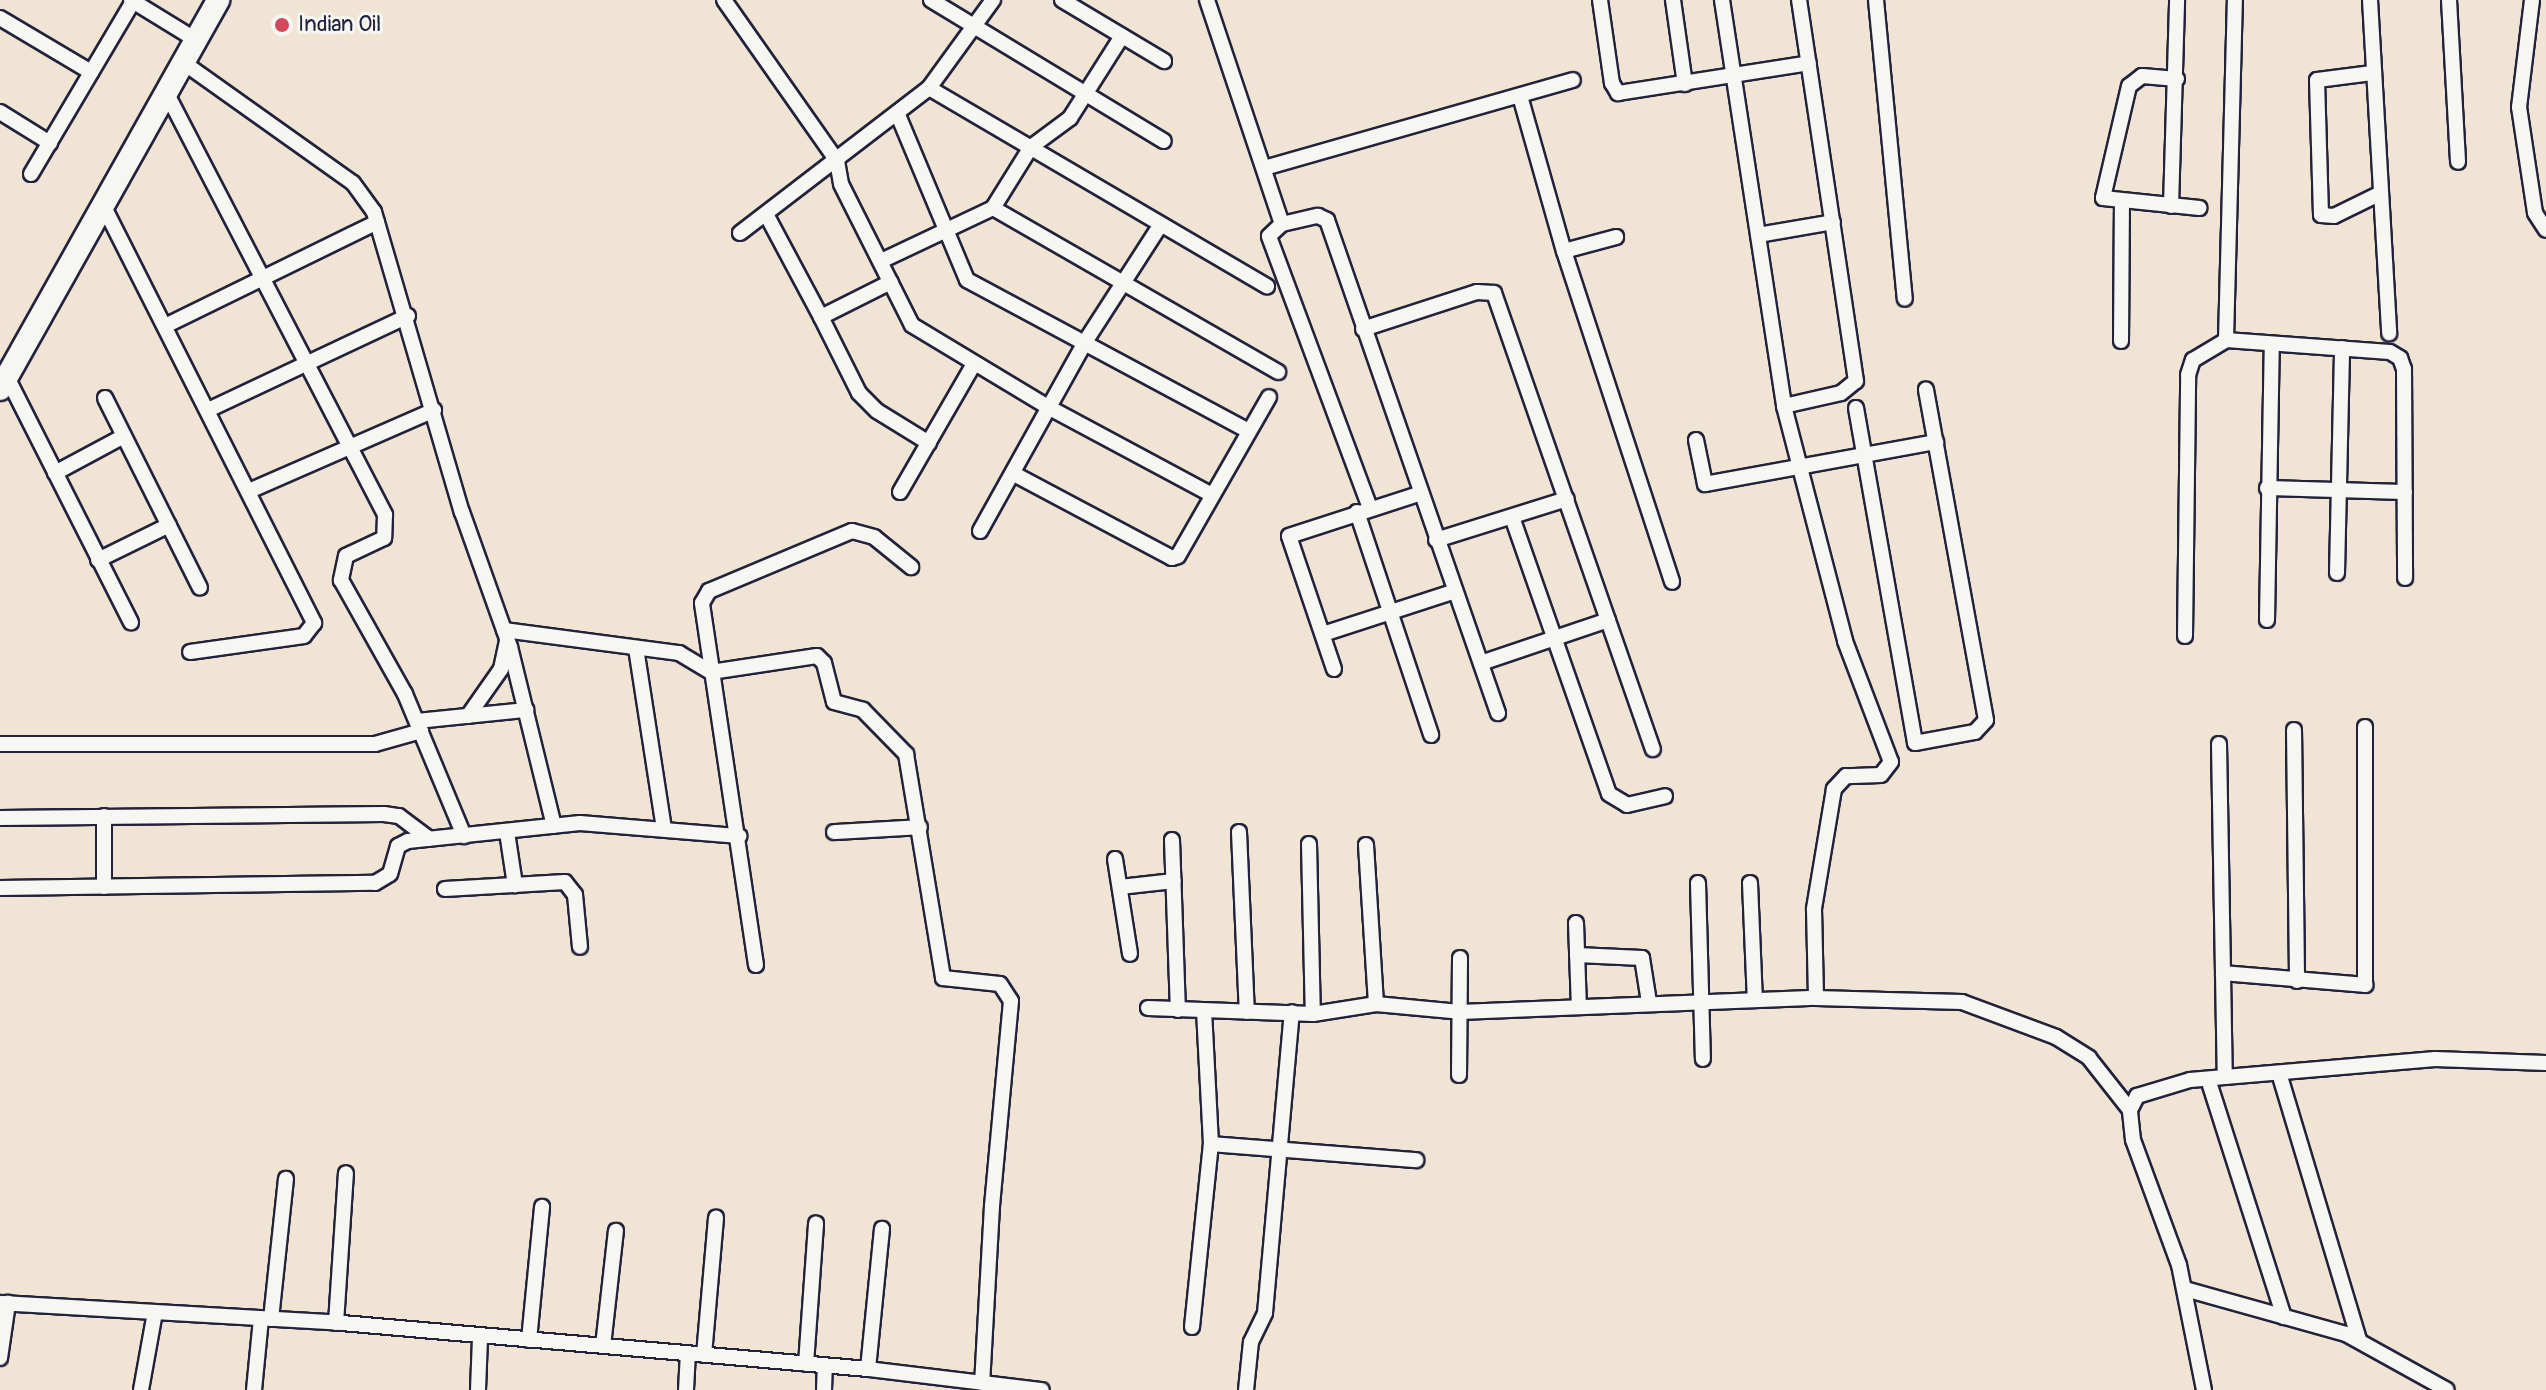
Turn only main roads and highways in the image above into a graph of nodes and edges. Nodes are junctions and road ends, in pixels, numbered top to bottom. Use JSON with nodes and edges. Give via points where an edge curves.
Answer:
{"nodes":[{"id":1,"x":218,"y":0,"type":"edge"},
{"id":2,"x":3,"y":383,"type":"edge"}],
"edges":[{"from":1,"to":2,"type":"main road"}]}
